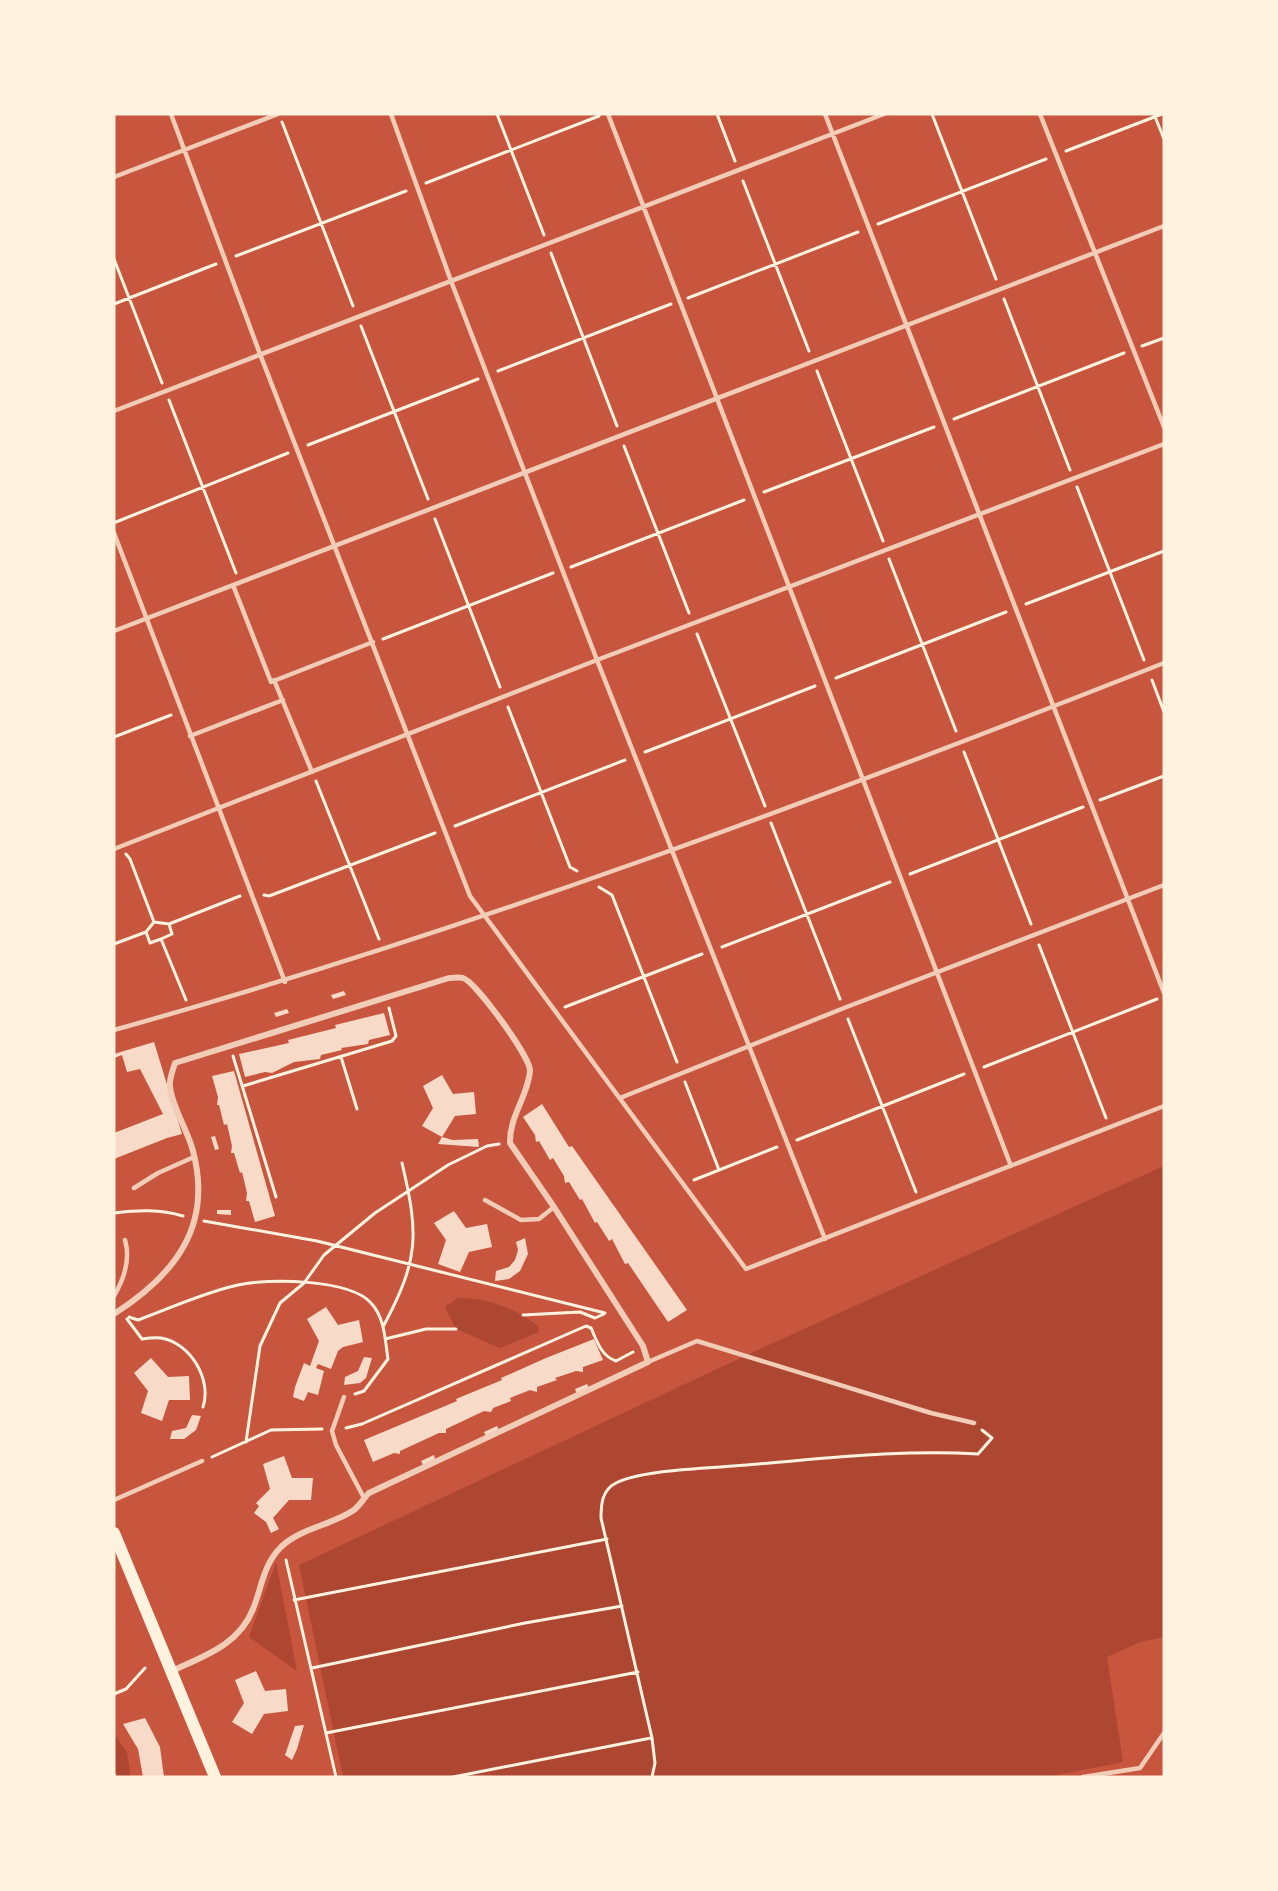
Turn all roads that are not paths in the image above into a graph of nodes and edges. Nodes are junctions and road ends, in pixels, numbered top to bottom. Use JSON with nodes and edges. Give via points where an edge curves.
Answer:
{"nodes":[{"id":1,"x":171,"y":114,"type":"edge"},
{"id":2,"x":279,"y":114,"type":"edge"},
{"id":3,"x":391,"y":114,"type":"edge"},
{"id":4,"x":606,"y":114,"type":"edge"},
{"id":5,"x":825,"y":114,"type":"edge"},
{"id":6,"x":884,"y":114,"type":"edge"},
{"id":7,"x":1041,"y":114,"type":"edge"},
{"id":8,"x":833,"y":135,"type":"junction"},
{"id":9,"x":185,"y":150,"type":"junction"},
{"id":10,"x":114,"y":177,"type":"edge"},
{"id":11,"x":645,"y":205,"type":"junction"},
{"id":12,"x":1164,"y":226,"type":"edge"},
{"id":13,"x":1094,"y":253,"type":"junction"},
{"id":14,"x":451,"y":281,"type":"junction"},
{"id":15,"x":906,"y":326,"type":"junction"},
{"id":16,"x":260,"y":354,"type":"junction"},
{"id":17,"x":716,"y":399,"type":"junction"},
{"id":18,"x":114,"y":411,"type":"edge"},
{"id":19,"x":1164,"y":427,"type":"edge"},
{"id":20,"x":1164,"y":444,"type":"edge"},
{"id":21,"x":526,"y":472,"type":"junction"},
{"id":22,"x":980,"y":514,"type":"junction"},
{"id":23,"x":114,"y":533,"type":"edge"},
{"id":24,"x":336,"y":546,"type":"junction"},
{"id":25,"x":233,"y":585,"type":"junction"},
{"id":26,"x":789,"y":588,"type":"junction"},
{"id":27,"x":145,"y":619,"type":"junction"},
{"id":28,"x":114,"y":632,"type":"edge"},
{"id":29,"x":373,"y":642,"type":"junction"},
{"id":30,"x":597,"y":660,"type":"junction"},
{"id":31,"x":1164,"y":663,"type":"edge"},
{"id":32,"x":274,"y":680,"type":"junction"},
{"id":33,"x":283,"y":700,"type":"junction"},
{"id":34,"x":1054,"y":706,"type":"junction"},
{"id":35,"x":409,"y":735,"type":"junction"},
{"id":36,"x":190,"y":736,"type":"junction"},
{"id":37,"x":312,"y":772,"type":"junction"},
{"id":38,"x":861,"y":779,"type":"junction"},
{"id":39,"x":218,"y":807,"type":"junction"},
{"id":40,"x":117,"y":848,"type":"edge"},
{"id":41,"x":672,"y":852,"type":"junction"},
{"id":42,"x":1164,"y":885,"type":"edge"},
{"id":43,"x":1128,"y":900,"type":"junction"},
{"id":44,"x":483,"y":915,"type":"junction"},
{"id":45,"x":938,"y":971,"type":"junction"},
{"id":46,"x":285,"y":982,"type":"junction"},
{"id":47,"x":1164,"y":995,"type":"edge"},
{"id":48,"x":114,"y":1030,"type":"edge"},
{"id":49,"x":748,"y":1046,"type":"junction"},
{"id":50,"x":620,"y":1098,"type":"junction"},
{"id":51,"x":1164,"y":1106,"type":"edge"},
{"id":52,"x":194,"y":1157,"type":"junction"},
{"id":53,"x":1011,"y":1166,"type":"junction"},
{"id":54,"x":134,"y":1188,"type":"dead end"},
{"id":55,"x":485,"y":1200,"type":"dead end"},
{"id":56,"x":554,"y":1207,"type":"junction"},
{"id":57,"x":825,"y":1239,"type":"junction"},
{"id":58,"x":125,"y":1240,"type":"dead end"},
{"id":59,"x":114,"y":1296,"type":"edge"},
{"id":60,"x":117,"y":1312,"type":"edge"},
{"id":61,"x":648,"y":1362,"type":"junction"},
{"id":62,"x":344,"y":1397,"type":"road end"},
{"id":63,"x":974,"y":1423,"type":"road end"},
{"id":64,"x":202,"y":1461,"type":"road end"},
{"id":65,"x":364,"y":1497,"type":"junction"},
{"id":66,"x":114,"y":1500,"type":"edge"},
{"id":67,"x":114,"y":1533,"type":"edge"},
{"id":68,"x":172,"y":1671,"type":"junction"},
{"id":69,"x":1164,"y":1733,"type":"edge"},
{"id":70,"x":215,"y":1777,"type":"edge"},
{"id":71,"x":1083,"y":1777,"type":"edge"}],
"edges":[{"from":1,"to":9,"type":"lane"},
{"from":2,"to":9,"type":"lane"},
{"from":3,"to":14,"type":"lane"},
{"from":4,"to":11,"type":"lane"},
{"from":5,"to":8,"type":"lane"},
{"from":6,"to":8,"type":"lane"},
{"from":7,"to":13,"type":"lane"},
{"from":8,"to":11,"type":"lane"},
{"from":8,"to":15,"type":"lane"},
{"from":9,"to":10,"type":"lane"},
{"from":9,"to":16,"type":"lane"},
{"from":11,"to":14,"type":"lane"},
{"from":11,"to":17,"type":"lane"},
{"from":12,"to":13,"type":"lane"},
{"from":13,"to":15,"type":"lane"},
{"from":13,"to":19,"type":"lane"},
{"from":14,"to":16,"type":"lane"},
{"from":14,"to":21,"type":"lane"},
{"from":15,"to":17,"type":"lane"},
{"from":15,"to":22,"type":"lane"},
{"from":16,"to":18,"type":"lane"},
{"from":16,"to":24,"type":"lane"},
{"from":17,"to":21,"type":"lane"},
{"from":17,"to":26,"type":"lane"},
{"from":20,"to":22,"type":"lane"},
{"from":21,"to":24,"type":"lane"},
{"from":21,"to":30,"type":"lane"},
{"from":22,"to":26,"type":"lane"},
{"from":22,"to":34,"type":"lane"},
{"from":23,"to":27,"type":"lane"},
{"from":24,"to":25,"type":"lane"},
{"from":24,"to":29,"type":"lane"},
{"from":25,"to":27,"type":"lane"},
{"from":25,"to":32,"type":"lane","via":[[271,681]]},
{"from":26,"to":30,"type":"lane"},
{"from":26,"to":38,"type":"lane"},
{"from":27,"to":28,"type":"lane"},
{"from":27,"to":36,"type":"lane"},
{"from":29,"to":32,"type":"lane"},
{"from":29,"to":35,"type":"lane"},
{"from":30,"to":35,"type":"lane"},
{"from":30,"to":41,"type":"lane"},
{"from":31,"to":34,"type":"lane"},
{"from":32,"to":33,"type":"lane"},
{"from":33,"to":36,"type":"lane"},
{"from":33,"to":37,"type":"lane"},
{"from":34,"to":38,"type":"lane"},
{"from":34,"to":43,"type":"lane"},
{"from":35,"to":37,"type":"lane"},
{"from":35,"to":44,"type":"lane","via":[[470,896]]},
{"from":36,"to":39,"type":"lane"},
{"from":37,"to":39,"type":"lane"},
{"from":38,"to":41,"type":"lane"},
{"from":38,"to":45,"type":"lane"},
{"from":39,"to":40,"type":"lane"},
{"from":39,"to":46,"type":"lane"},
{"from":41,"to":44,"type":"lane"},
{"from":41,"to":49,"type":"lane"},
{"from":42,"to":43,"type":"lane"},
{"from":43,"to":45,"type":"lane"},
{"from":43,"to":47,"type":"lane"},
{"from":44,"to":46,"type":"lane"},
{"from":44,"to":50,"type":"lane"},
{"from":45,"to":49,"type":"lane"},
{"from":45,"to":53,"type":"lane"},
{"from":46,"to":48,"type":"lane"},
{"from":49,"to":50,"type":"lane"},
{"from":49,"to":57,"type":"lane"},
{"from":50,"to":57,"type":"lane","via":[[746,1269]]},
{"from":51,"to":53,"type":"lane"},
{"from":52,"to":54,"type":"lane"},
{"from":52,"to":56,"type":"street","via":[[170,1086],[175,1064],[449,978],[464,978],[477,989],[525,1056],[530,1070],[510,1131],[510,1143]]},
{"from":52,"to":60,"type":"street","via":[[200,1200],[185,1245],[161,1279]]},
{"from":53,"to":57,"type":"lane"},
{"from":55,"to":56,"type":"lane","via":[[521,1220],[539,1220]]},
{"from":56,"to":61,"type":"street","via":[[643,1346]]},
{"from":58,"to":59,"type":"lane","via":[[129,1250],[126,1268]]},
{"from":61,"to":63,"type":"lane","via":[[697,1341]]},
{"from":61,"to":65,"type":"street"},
{"from":62,"to":65,"type":"lane","via":[[332,1431]]},
{"from":64,"to":66,"type":"lane"},
{"from":65,"to":68,"type":"street","via":[[353,1511],[283,1545],[265,1569],[253,1609],[237,1636]]},
{"from":67,"to":68,"type":"main road"},
{"from":68,"to":70,"type":"main road"},
{"from":69,"to":71,"type":"lane","via":[[1140,1768]]}]}
